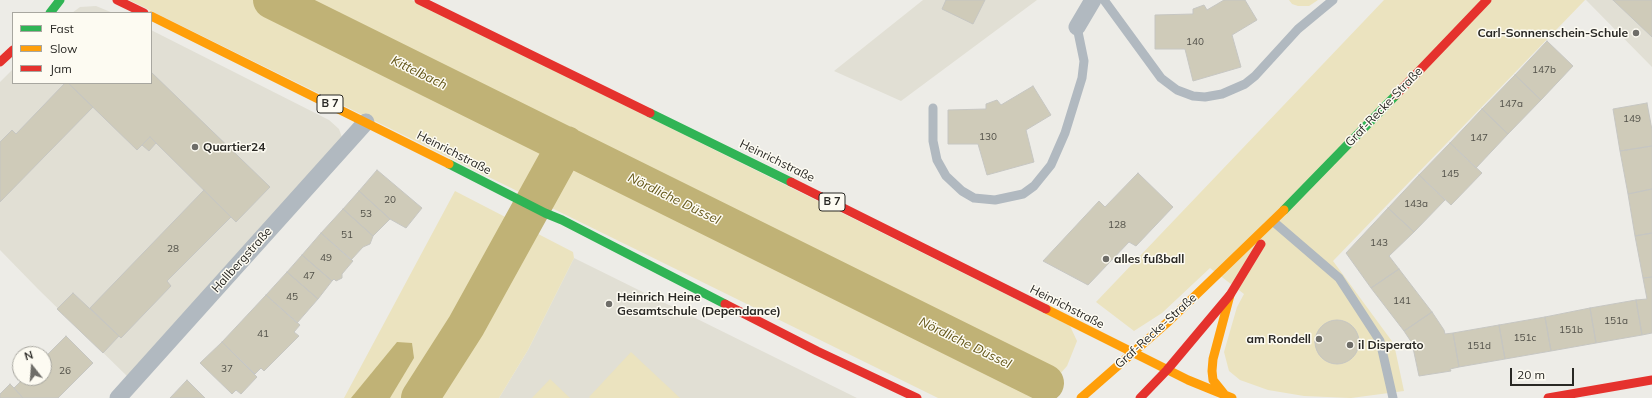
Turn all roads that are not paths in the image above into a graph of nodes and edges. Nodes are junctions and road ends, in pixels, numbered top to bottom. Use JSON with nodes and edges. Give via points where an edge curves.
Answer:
{"nodes":[{"id":1,"x":60,"y":0,"type":"edge"},
{"id":2,"x":117,"y":0,"type":"edge"},
{"id":3,"x":419,"y":0,"type":"edge"},
{"id":4,"x":1093,"y":0,"type":"edge"},
{"id":5,"x":1104,"y":0,"type":"edge"},
{"id":6,"x":1334,"y":0,"type":"edge"},
{"id":7,"x":1487,"y":0,"type":"edge"},
{"id":8,"x":51,"y":12,"type":"edge"},
{"id":9,"x":142,"y":12,"type":"edge"},
{"id":10,"x":152,"y":16,"type":"edge"},
{"id":11,"x":1077,"y":27,"type":"joint"},
{"id":12,"x":12,"y":51,"type":"edge"},
{"id":13,"x":0,"y":62,"type":"edge"},
{"id":14,"x":933,"y":108,"type":"dead end"},
{"id":15,"x":366,"y":122,"type":"junction"},
{"id":16,"x":1281,"y":213,"type":"junction"},
{"id":17,"x":1275,"y":223,"type":"junction"},
{"id":18,"x":1230,"y":295,"type":"junction"},
{"id":19,"x":1133,"y":353,"type":"junction"},
{"id":20,"x":1167,"y":370,"type":"junction"},
{"id":21,"x":1652,"y":380,"type":"edge"},
{"id":22,"x":1575,"y":396,"type":"edge"},
{"id":23,"x":1228,"y":397,"type":"edge"},
{"id":24,"x":118,"y":398,"type":"edge"},
{"id":25,"x":917,"y":398,"type":"edge"},
{"id":26,"x":1081,"y":398,"type":"edge"},
{"id":27,"x":1140,"y":398,"type":"edge"},
{"id":28,"x":1393,"y":398,"type":"edge"},
{"id":29,"x":1548,"y":398,"type":"edge"}],
"edges":[{"from":1,"to":8,"type":"main road"},
{"from":2,"to":9,"type":"main road"},
{"from":3,"to":19,"type":"main road","name":"Heinrichstraße","number":"B 7","via":[[877,224]]},
{"from":4,"to":11,"type":"street"},
{"from":5,"to":6,"type":"lane","via":[[1161,78],[1177,90],[1205,98],[1245,84],[1298,29]]},
{"from":7,"to":16,"type":"main road","name":"Graf-Recke-Straße"},
{"from":10,"to":15,"type":"main road","name":"Heinrichstraße","number":"B 7"},
{"from":11,"to":14,"type":"lane","via":[[1084,61],[1082,78],[1065,132],[1051,165],[1034,186],[1023,194],[995,200],[974,198],[946,176],[937,160],[933,141]]},
{"from":12,"to":13,"type":"main road"},
{"from":15,"to":24,"type":"street","name":"Hallbergstraße"},
{"from":15,"to":25,"type":"main road","name":"Heinrichstraße","number":"B 7","via":[[817,351]]},
{"from":16,"to":17,"type":"main road","name":"Graf-Recke-Straße"},
{"from":16,"to":19,"type":"main road","name":"Graf-Recke-Straße"},
{"from":17,"to":18,"type":"main road","name":"Graf-Recke-Straße"},
{"from":17,"to":28,"type":"lane","via":[[1338,278],[1380,341]]},
{"from":18,"to":20,"type":"main road","name":"Graf-Recke-Straße"},
{"from":18,"to":23,"type":"main road","via":[[1212,371],[1213,380]]},
{"from":19,"to":20,"type":"main road","name":"Heinrichstraße","number":"B 7"},
{"from":19,"to":26,"type":"main road","name":"Graf-Recke-Straße"},
{"from":20,"to":23,"type":"main road","name":"Heinrichstraße","number":"B 7"},
{"from":20,"to":27,"type":"main road","name":"Graf-Recke-Straße"},
{"from":21,"to":22,"type":"main road"},
{"from":22,"to":29,"type":"main road"}]}
